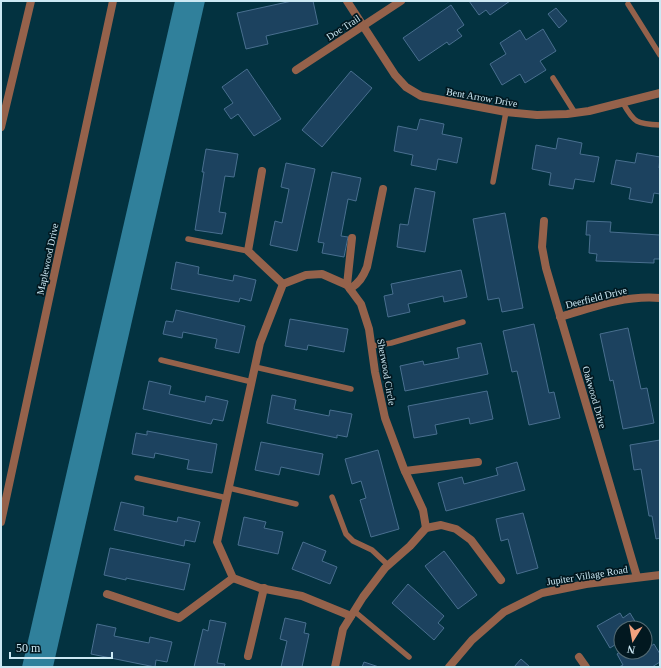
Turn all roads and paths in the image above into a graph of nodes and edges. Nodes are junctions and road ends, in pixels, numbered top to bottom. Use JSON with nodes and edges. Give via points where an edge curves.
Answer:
{"nodes":[{"id":1,"x":31,"y":1,"type":"edge"},
{"id":2,"x":113,"y":1,"type":"edge"},
{"id":3,"x":346,"y":1,"type":"edge"},
{"id":4,"x":401,"y":1,"type":"edge"},
{"id":5,"x":628,"y":4,"type":"dead end"},
{"id":6,"x":363,"y":26,"type":"junction"},
{"id":7,"x":660,"y":55,"type":"edge"},
{"id":8,"x":296,"y":70,"type":"dead end"},
{"id":9,"x":553,"y":78,"type":"dead end"},
{"id":10,"x":660,"y":92,"type":"edge"},
{"id":11,"x":623,"y":103,"type":"junction"},
{"id":12,"x":506,"y":112,"type":"junction"},
{"id":13,"x":576,"y":113,"type":"junction"},
{"id":14,"x":660,"y":125,"type":"edge"},
{"id":15,"x":1,"y":127,"type":"edge"},
{"id":16,"x":262,"y":171,"type":"dead end"},
{"id":17,"x":493,"y":182,"type":"dead end"},
{"id":18,"x":383,"y":188,"type":"dead end"},
{"id":19,"x":544,"y":222,"type":"dead end"},
{"id":20,"x":352,"y":238,"type":"dead end"},
{"id":21,"x":188,"y":239,"type":"dead end"},
{"id":22,"x":248,"y":251,"type":"junction"},
{"id":23,"x":283,"y":284,"type":"junction"},
{"id":24,"x":349,"y":287,"type":"junction"},
{"id":25,"x":660,"y":298,"type":"edge"},
{"id":26,"x":560,"y":317,"type":"junction"},
{"id":27,"x":463,"y":322,"type":"dead end"},
{"id":28,"x":372,"y":346,"type":"junction"},
{"id":29,"x":161,"y":360,"type":"dead end"},
{"id":30,"x":255,"y":367,"type":"junction"},
{"id":31,"x":252,"y":382,"type":"junction"},
{"id":32,"x":351,"y":389,"type":"dead end"},
{"id":33,"x":478,"y":462,"type":"dead end"},
{"id":34,"x":405,"y":471,"type":"junction"},
{"id":35,"x":137,"y":478,"type":"dead end"},
{"id":36,"x":229,"y":488,"type":"junction"},
{"id":37,"x":332,"y":497,"type":"dead end"},
{"id":38,"x":227,"y":498,"type":"junction"},
{"id":39,"x":296,"y":504,"type":"dead end"},
{"id":40,"x":1,"y":522,"type":"edge"},
{"id":41,"x":426,"y":528,"type":"junction"},
{"id":42,"x":388,"y":566,"type":"junction"},
{"id":43,"x":660,"y":575,"type":"edge"},
{"id":44,"x":233,"y":578,"type":"junction"},
{"id":45,"x":637,"y":578,"type":"junction"},
{"id":46,"x":501,"y":580,"type":"dead end"},
{"id":47,"x":264,"y":588,"type":"junction"},
{"id":48,"x":107,"y":594,"type":"dead end"},
{"id":49,"x":353,"y":614,"type":"junction"},
{"id":50,"x":248,"y":656,"type":"dead end"},
{"id":51,"x":409,"y":657,"type":"dead end"},
{"id":52,"x":578,"y":657,"type":"dead end"},
{"id":53,"x":335,"y":667,"type":"edge"},
{"id":54,"x":449,"y":667,"type":"edge"},
{"id":55,"x":586,"y":667,"type":"edge"}],
"edges":[{"from":1,"to":15,"type":"street"},
{"from":2,"to":40,"type":"street","name":"Maplewood Drive"},
{"from":3,"to":6,"type":"street","name":"Bent Arrow Drive"},
{"from":4,"to":6,"type":"street","name":"Doe Trail"},
{"from":5,"to":7,"type":"lane"},
{"from":6,"to":8,"type":"street","name":"Doe Trail"},
{"from":6,"to":12,"type":"street","name":"Bent Arrow Drive","via":[[395,75],[406,87],[421,96]]},
{"from":9,"to":13,"type":"lane"},
{"from":10,"to":11,"type":"street","name":"Bent Arrow Drive"},
{"from":11,"to":13,"type":"street","name":"Bent Arrow Drive"},
{"from":11,"to":14,"type":"lane","via":[[636,121]]},
{"from":12,"to":13,"type":"street","name":"Bent Arrow Drive","via":[[537,115]]},
{"from":12,"to":17,"type":"lane"},
{"from":16,"to":22,"type":"street"},
{"from":18,"to":24,"type":"street","via":[[367,267],[357,285]]},
{"from":19,"to":26,"type":"street","name":"Oakwood Drive","via":[[544,257]]},
{"from":20,"to":24,"type":"street"},
{"from":21,"to":22,"type":"lane"},
{"from":22,"to":23,"type":"street"},
{"from":23,"to":24,"type":"street","via":[[306,275],[322,274]]},
{"from":23,"to":30,"type":"street","via":[[260,343]]},
{"from":24,"to":28,"type":"street","name":"Sherwood Circle","via":[[361,304]]},
{"from":25,"to":26,"type":"street","name":"Deerfield Drive","via":[[620,300]]},
{"from":26,"to":45,"type":"street","name":"Oakwood Drive"},
{"from":27,"to":28,"type":"lane"},
{"from":28,"to":34,"type":"street","name":"Sherwood Circle","via":[[385,418]]},
{"from":29,"to":31,"type":"lane"},
{"from":30,"to":31,"type":"street"},
{"from":30,"to":32,"type":"lane"},
{"from":31,"to":36,"type":"street"},
{"from":33,"to":34,"type":"street"},
{"from":34,"to":41,"type":"street","name":"Sherwood Circle","via":[[423,510]]},
{"from":35,"to":38,"type":"lane"},
{"from":36,"to":38,"type":"street"},
{"from":36,"to":39,"type":"lane"},
{"from":37,"to":42,"type":"lane","via":[[346,534],[353,542],[372,550]]},
{"from":38,"to":44,"type":"street","via":[[217,542]]},
{"from":41,"to":42,"type":"street"},
{"from":41,"to":46,"type":"street","via":[[442,525],[456,529],[471,540]]},
{"from":42,"to":49,"type":"street"},
{"from":43,"to":45,"type":"street","name":"Jupiter Village Road"},
{"from":44,"to":47,"type":"street"},
{"from":44,"to":48,"type":"street","via":[[179,618]]},
{"from":45,"to":54,"type":"street","name":"Jupiter Village Road","via":[[586,584],[542,593],[504,612],[472,640]]},
{"from":47,"to":49,"type":"street","via":[[302,596]]},
{"from":47,"to":50,"type":"street"},
{"from":49,"to":51,"type":"lane"},
{"from":49,"to":53,"type":"street","via":[[343,629]]},
{"from":52,"to":55,"type":"street"}]}
